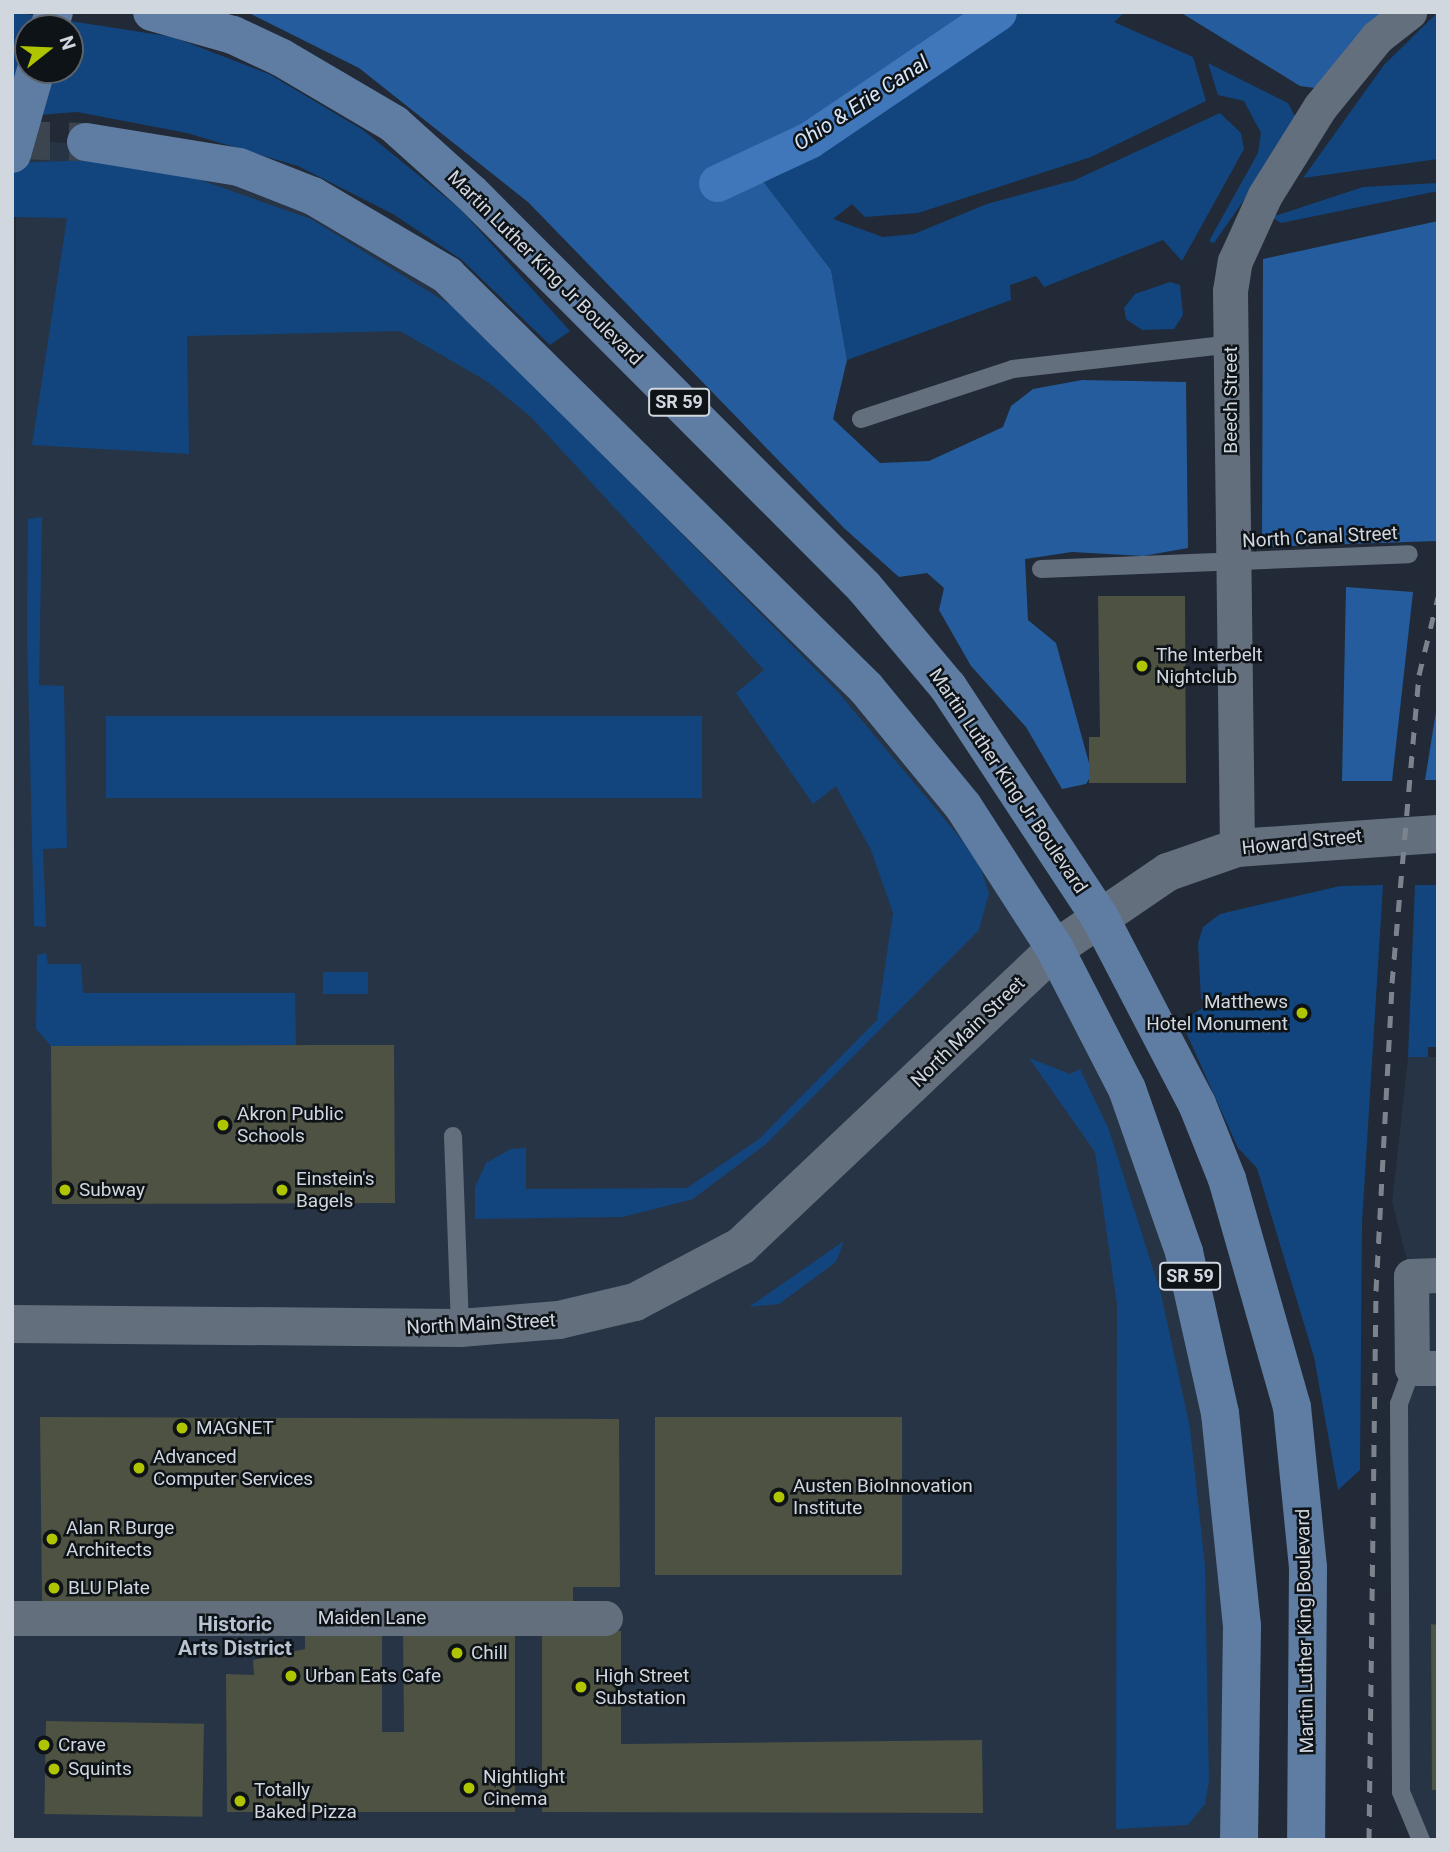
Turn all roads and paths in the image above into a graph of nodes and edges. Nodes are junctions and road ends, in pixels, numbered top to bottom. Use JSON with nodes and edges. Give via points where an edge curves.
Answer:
{"nodes":[{"id":1,"x":152,"y":12,"type":"edge"},
{"id":2,"x":1409,"y":12,"type":"edge"},
{"id":3,"x":32,"y":84,"type":"edge"},
{"id":4,"x":86,"y":142,"type":"tunnel mouth"},
{"id":5,"x":12,"y":154,"type":"edge"},
{"id":6,"x":1231,"y":344,"type":"junction"},
{"id":7,"x":861,"y":419,"type":"dead end"},
{"id":8,"x":1409,"y":554,"type":"dead end"},
{"id":9,"x":1233,"y":563,"type":"junction"},
{"id":10,"x":1041,"y":569,"type":"dead end"},
{"id":11,"x":1438,"y":834,"type":"edge"},
{"id":12,"x":1237,"y":848,"type":"junction"},
{"id":13,"x":1098,"y":916,"type":"junction"},
{"id":14,"x":1055,"y":949,"type":"junction"},
{"id":15,"x":453,"y":1136,"type":"dead end"},
{"id":16,"x":1438,"y":1275,"type":"edge"},
{"id":17,"x":12,"y":1324,"type":"edge"},
{"id":18,"x":460,"y":1328,"type":"junction"},
{"id":19,"x":1425,"y":1368,"type":"edge"},
{"id":20,"x":12,"y":1618,"type":"edge"},
{"id":21,"x":605,"y":1618,"type":"dead end"},
{"id":22,"x":1239,"y":1840,"type":"edge"},
{"id":23,"x":1306,"y":1840,"type":"edge"},
{"id":24,"x":1422,"y":1840,"type":"edge"}],
"edges":[{"from":1,"to":13,"type":"main road","name":"Martin Luther King Jr Boulevard","number":"SR 59","via":[[282,58],[394,124],[471,194],[864,587],[948,687]]},
{"from":2,"to":6,"type":"street","name":"Beech Street","via":[[1377,37],[1321,107],[1265,195],[1235,261]]},
{"from":3,"to":5,"type":"main road"},
{"from":4,"to":14,"type":"main road","number":"SR 59","via":[[239,167],[378,230],[456,283],[866,688],[963,806]]},
{"from":6,"to":7,"type":"lane","via":[[1013,369]]},
{"from":6,"to":9,"type":"street","name":"Beech Street"},
{"from":8,"to":9,"type":"lane","name":"North Canal Street"},
{"from":9,"to":10,"type":"lane","name":"North Canal Street"},
{"from":9,"to":12,"type":"street","name":"Beech Street"},
{"from":11,"to":12,"type":"main road","name":"Howard Street"},
{"from":12,"to":13,"type":"main road","name":"Howard Street","via":[[1168,872]]},
{"from":13,"to":14,"type":"main road","name":"North Main Street"},
{"from":13,"to":23,"type":"main road","name":"Martin Luther King Boulevard","number":"SR 59","via":[[1197,1104],[1227,1179],[1292,1406],[1308,1568]]},
{"from":14,"to":18,"type":"main road","name":"North Main Street","via":[[777,1217],[703,1270],[635,1302],[596,1312]]},
{"from":14,"to":22,"type":"main road","number":"SR 59","via":[[1126,1089],[1205,1331],[1242,1626]]},
{"from":15,"to":18,"type":"lane"},
{"from":16,"to":19,"type":"street","via":[[1411,1276]]},
{"from":17,"to":18,"type":"main road","name":"North Main Street"},
{"from":19,"to":24,"type":"lane","via":[[1399,1404],[1401,1792]]},
{"from":20,"to":21,"type":"street","name":"Maiden Lane"}]}
